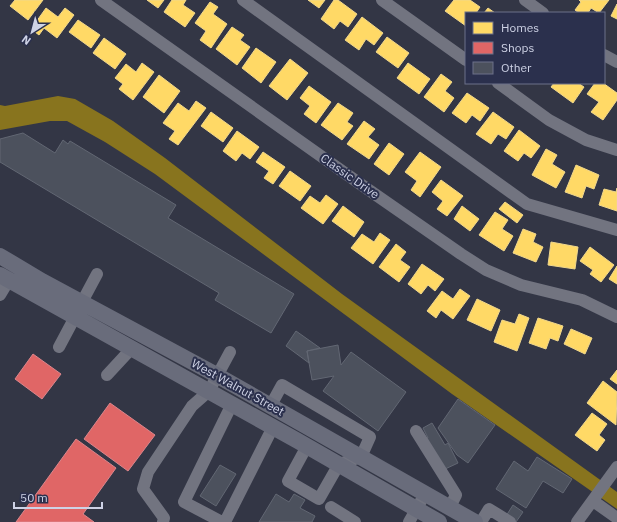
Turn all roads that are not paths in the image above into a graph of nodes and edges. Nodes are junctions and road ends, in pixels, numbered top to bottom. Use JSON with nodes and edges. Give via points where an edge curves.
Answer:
{"nodes":[{"id":1,"x":101,"y":0,"type":"edge"},
{"id":2,"x":243,"y":0,"type":"edge"},
{"id":3,"x":382,"y":0,"type":"edge"},
{"id":4,"x":525,"y":0,"type":"edge"},
{"id":5,"x":542,"y":12,"type":"edge"},
{"id":6,"x":605,"y":56,"type":"edge"},
{"id":7,"x":465,"y":59,"type":"edge"},
{"id":8,"x":617,"y":62,"type":"edge"},
{"id":9,"x":499,"y":84,"type":"edge"},
{"id":10,"x":617,"y":150,"type":"edge"},
{"id":11,"x":617,"y":230,"type":"edge"},
{"id":12,"x":0,"y":256,"type":"edge"},
{"id":13,"x":97,"y":274,"type":"dead end"},
{"id":14,"x":8,"y":279,"type":"edge"},
{"id":15,"x":0,"y":295,"type":"edge"},
{"id":16,"x":78,"y":309,"type":"junction"},
{"id":17,"x":617,"y":317,"type":"edge"},
{"id":18,"x":59,"y":348,"type":"dead end"},
{"id":19,"x":132,"y":348,"type":"junction"},
{"id":20,"x":230,"y":352,"type":"dead end"},
{"id":21,"x":107,"y":374,"type":"dead end"},
{"id":22,"x":218,"y":376,"type":"junction"},
{"id":23,"x":209,"y":391,"type":"junction"},
{"id":24,"x":232,"y":404,"type":"junction"},
{"id":25,"x":271,"y":405,"type":"junction"},
{"id":26,"x":273,"y":427,"type":"junction"},
{"id":27,"x":416,"y":431,"type":"dead end"},
{"id":28,"x":307,"y":446,"type":"junction"},
{"id":29,"x":361,"y":457,"type":"junction"},
{"id":30,"x":339,"y":464,"type":"junction"},
{"id":31,"x":617,"y":467,"type":"edge"},
{"id":32,"x":425,"y":493,"type":"junction"},
{"id":33,"x":594,"y":499,"type":"junction"},
{"id":34,"x":331,"y":507,"type":"dead end"},
{"id":35,"x":450,"y":507,"type":"junction"},
{"id":36,"x":413,"y":516,"type":"edge"},
{"id":37,"x":617,"y":518,"type":"edge"},
{"id":38,"x":163,"y":522,"type":"edge"},
{"id":39,"x":223,"y":522,"type":"edge"},
{"id":40,"x":355,"y":522,"type":"edge"},
{"id":41,"x":439,"y":522,"type":"edge"},
{"id":42,"x":475,"y":522,"type":"edge"},
{"id":43,"x":481,"y":522,"type":"edge"},
{"id":44,"x":510,"y":522,"type":"edge"},
{"id":45,"x":577,"y":522,"type":"edge"}],
"edges":[{"from":1,"to":17,"type":"street","name":"Classic Drive","via":[[480,266],[521,285],[582,300]]},
{"from":2,"to":11,"type":"street","via":[[527,204]]},
{"from":3,"to":7,"type":"street"},
{"from":4,"to":5,"type":"street"},
{"from":6,"to":8,"type":"street"},
{"from":9,"to":10,"type":"street","via":[[549,120],[586,140]]},
{"from":12,"to":16,"type":"main road","name":"West Walnut Street"},
{"from":13,"to":16,"type":"street"},
{"from":14,"to":15,"type":"street"},
{"from":14,"to":16,"type":"main road","name":"West Walnut Street"},
{"from":16,"to":18,"type":"street"},
{"from":16,"to":19,"type":"main road","name":"West Walnut Street"},
{"from":16,"to":22,"type":"main road","name":"West Walnut Street","via":[[85,318],[129,340],[146,336]]},
{"from":19,"to":21,"type":"street"},
{"from":19,"to":23,"type":"main road","name":"West Walnut Street"},
{"from":20,"to":22,"type":"street"},
{"from":22,"to":23,"type":"street"},
{"from":22,"to":25,"type":"main road","name":"West Walnut Street"},
{"from":23,"to":24,"type":"main road","name":"West Walnut Street"},
{"from":23,"to":38,"type":"street","via":[[192,406],[148,472],[143,489],[164,518]]},
{"from":24,"to":26,"type":"main road","name":"West Walnut Street"},
{"from":24,"to":39,"type":"street","via":[[184,502]]},
{"from":25,"to":29,"type":"main road","name":"West Walnut Street"},
{"from":25,"to":29,"type":"street","via":[[282,385],[370,437]]},
{"from":26,"to":28,"type":"main road","name":"West Walnut Street"},
{"from":26,"to":39,"type":"street"},
{"from":27,"to":35,"type":"street","via":[[456,495]]},
{"from":28,"to":30,"type":"main road","name":"West Walnut Street"},
{"from":28,"to":30,"type":"street","via":[[288,481],[319,499]]},
{"from":29,"to":30,"type":"street"},
{"from":29,"to":32,"type":"main road","name":"West Walnut Street"},
{"from":30,"to":36,"type":"main road","name":"West Walnut Street"},
{"from":31,"to":33,"type":"street"},
{"from":32,"to":35,"type":"main road","name":"West Walnut Street"},
{"from":32,"to":36,"type":"street"},
{"from":33,"to":37,"type":"street"},
{"from":33,"to":45,"type":"street"},
{"from":34,"to":40,"type":"street"},
{"from":35,"to":42,"type":"main road","name":"West Walnut Street"},
{"from":36,"to":41,"type":"main road","name":"West Walnut Street"},
{"from":43,"to":44,"type":"street","via":[[489,509]]}]}
